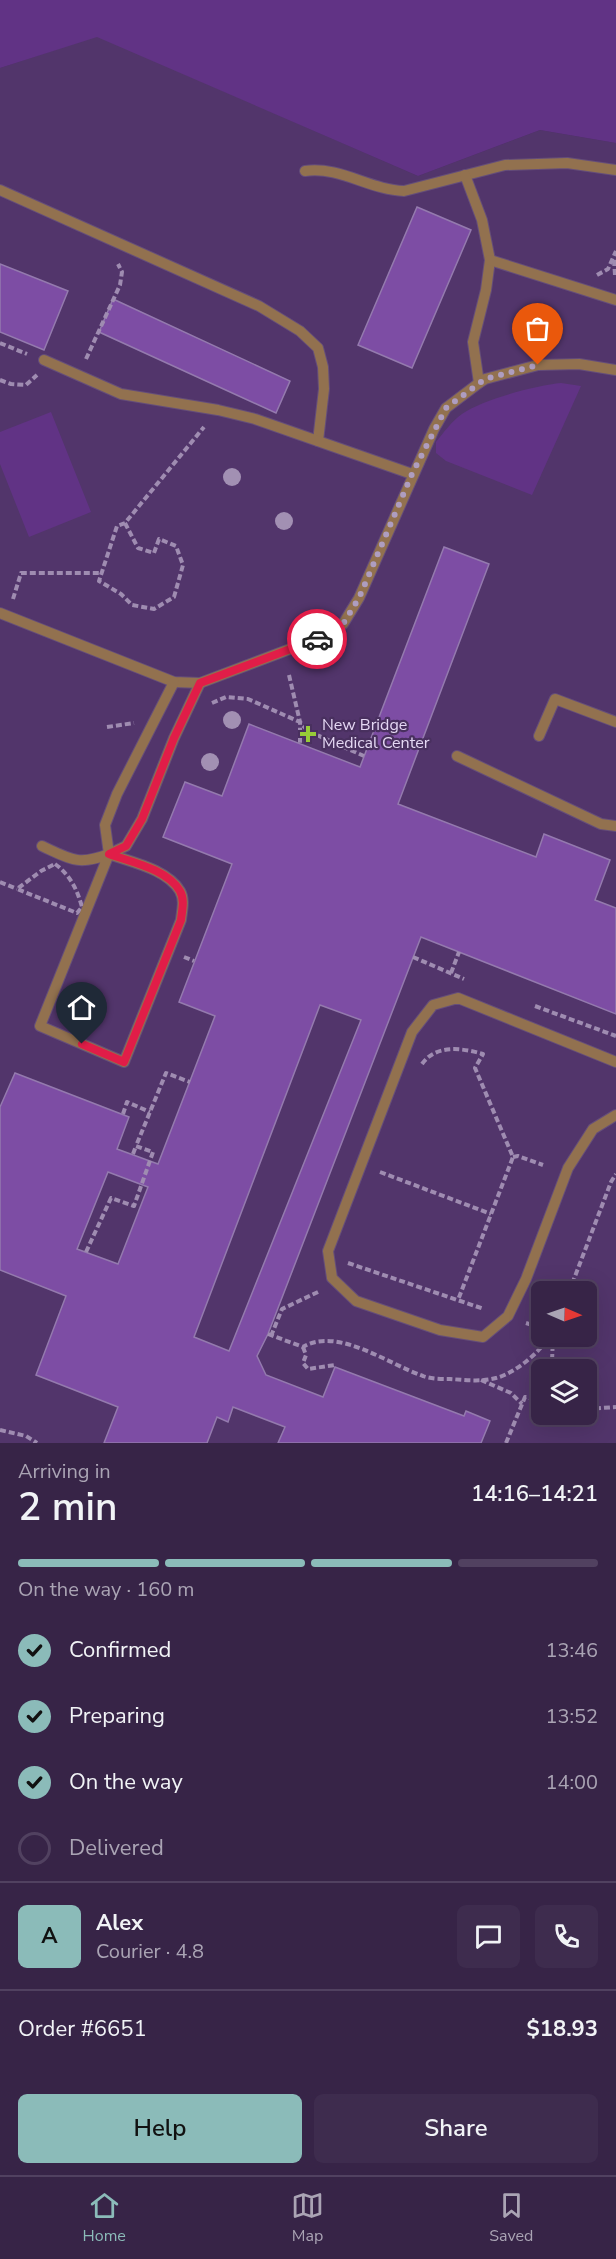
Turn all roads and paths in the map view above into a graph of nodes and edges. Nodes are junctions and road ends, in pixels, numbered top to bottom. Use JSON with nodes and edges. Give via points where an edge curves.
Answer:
{"nodes":[{"id":1,"x":616,"y":170,"type":"edge"},
{"id":2,"x":305,"y":171,"type":"dead end"},
{"id":3,"x":465,"y":175,"type":"junction"},
{"id":4,"x":0,"y":190,"type":"edge"},
{"id":5,"x":616,"y":251,"type":"edge"},
{"id":6,"x":613,"y":258,"type":"junction"},
{"id":7,"x":490,"y":260,"type":"junction"},
{"id":8,"x":115,"y":261,"type":"dead end"},
{"id":9,"x":616,"y":273,"type":"edge"},
{"id":10,"x":595,"y":276,"type":"dead end"},
{"id":11,"x":616,"y":300,"type":"edge"},
{"id":12,"x":44,"y":360,"type":"dead end"},
{"id":13,"x":616,"y":370,"type":"edge"},
{"id":14,"x":79,"y":376,"type":"junction"},
{"id":15,"x":479,"y":383,"type":"junction"},
{"id":16,"x":218,"y":410,"type":"junction"},
{"id":17,"x":318,"y":441,"type":"junction"},
{"id":18,"x":412,"y":474,"type":"junction"},
{"id":19,"x":125,"y":522,"type":"junction"},
{"id":20,"x":101,"y":573,"type":"junction"},
{"id":21,"x":5,"y":610,"type":"edge"},
{"id":22,"x":289,"y":675,"type":"dead end"},
{"id":23,"x":174,"y":682,"type":"junction"},
{"id":24,"x":200,"y":683,"type":"junction"},
{"id":25,"x":209,"y":704,"type":"dead end"},
{"id":26,"x":300,"y":722,"type":"junction"},
{"id":27,"x":616,"y":722,"type":"edge"},
{"id":28,"x":539,"y":736,"type":"dead end"},
{"id":29,"x":300,"y":743,"type":"dead end"},
{"id":30,"x":364,"y":756,"type":"dead end"},
{"id":31,"x":457,"y":756,"type":"dead end"},
{"id":32,"x":616,"y":826,"type":"edge"},
{"id":33,"x":42,"y":846,"type":"dead end"},
{"id":34,"x":109,"y":854,"type":"junction"},
{"id":35,"x":0,"y":882,"type":"edge"},
{"id":36,"x":17,"y":889,"type":"junction"},
{"id":37,"x":459,"y":952,"type":"dead end"},
{"id":38,"x":450,"y":973,"type":"dead end"},
{"id":39,"x":616,"y":1062,"type":"edge"},
{"id":40,"x":419,"y":1072,"type":"dead end"},
{"id":41,"x":190,"y":1082,"type":"dead end"},
{"id":42,"x":150,"y":1112,"type":"junction"},
{"id":43,"x":123,"y":1114,"type":"dead end"},
{"id":44,"x":616,"y":1115,"type":"edge"},
{"id":45,"x":136,"y":1146,"type":"junction"},
{"id":46,"x":133,"y":1154,"type":"dead end"},
{"id":47,"x":513,"y":1157,"type":"junction"},
{"id":48,"x":384,"y":1161,"type":"dead end"},
{"id":49,"x":543,"y":1165,"type":"dead end"},
{"id":50,"x":380,"y":1172,"type":"junction"},
{"id":51,"x":616,"y":1174,"type":"edge"},
{"id":52,"x":376,"y":1182,"type":"dead end"},
{"id":53,"x":491,"y":1214,"type":"junction"},
{"id":54,"x":86,"y":1252,"type":"dead end"},
{"id":55,"x":344,"y":1262,"type":"dead end"},
{"id":56,"x":367,"y":1270,"type":"junction"},
{"id":57,"x":573,"y":1281,"type":"edge"},
{"id":58,"x":337,"y":1283,"type":"junction"},
{"id":59,"x":458,"y":1300,"type":"junction"},
{"id":60,"x":484,"y":1309,"type":"dead end"},
{"id":61,"x":526,"y":1323,"type":"dead end"},
{"id":62,"x":531,"y":1325,"type":"edge"},
{"id":63,"x":303,"y":1347,"type":"junction"},
{"id":64,"x":541,"y":1347,"type":"edge"},
{"id":65,"x":335,"y":1365,"type":"dead end"},
{"id":66,"x":481,"y":1380,"type":"junction"},
{"id":67,"x":531,"y":1398,"type":"edge"},
{"id":68,"x":522,"y":1404,"type":"junction"},
{"id":69,"x":616,"y":1407,"type":"edge"},
{"id":70,"x":597,"y":1409,"type":"edge"},
{"id":71,"x":0,"y":1431,"type":"edge"},
{"id":72,"x":37,"y":1443,"type":"edge"},
{"id":73,"x":506,"y":1443,"type":"edge"}],
"edges":[{"from":1,"to":3,"type":"lane","via":[[567,163],[505,165]]},
{"from":2,"to":3,"type":"lane","via":[[319,169],[387,191],[404,191]]},
{"from":3,"to":7,"type":"lane","via":[[482,220]]},
{"from":4,"to":17,"type":"lane","via":[[255,304],[300,331],[318,348],[323,367]]},
{"from":5,"to":6,"type":"path"},
{"from":6,"to":9,"type":"path"},
{"from":6,"to":10,"type":"path","via":[[608,268]]},
{"from":7,"to":11,"type":"lane"},
{"from":7,"to":15,"type":"lane","via":[[472,342]]},
{"from":8,"to":14,"type":"path","via":[[121,266],[120,285]]},
{"from":12,"to":14,"type":"lane"},
{"from":13,"to":15,"type":"lane","via":[[579,364],[538,365]]},
{"from":14,"to":16,"type":"lane","via":[[121,394]]},
{"from":15,"to":18,"type":"lane","via":[[446,408]]},
{"from":16,"to":17,"type":"lane"},
{"from":16,"to":19,"type":"path"},
{"from":17,"to":18,"type":"lane"},
{"from":18,"to":24,"type":"lane","via":[[359,598],[343,624],[327,635]]},
{"from":19,"to":20,"type":"path","via":[[117,526]]},
{"from":19,"to":20,"type":"path","via":[[138,548],[154,553],[159,539],[176,546],[183,565],[174,597],[154,609],[132,604],[99,581]]},
{"from":20,"to":21,"type":"path","via":[[21,573]]},
{"from":21,"to":23,"type":"lane"},
{"from":22,"to":26,"type":"path"},
{"from":23,"to":24,"type":"lane"},
{"from":23,"to":34,"type":"lane","via":[[105,825]]},
{"from":24,"to":34,"type":"lane","via":[[142,819],[126,846]]},
{"from":25,"to":26,"type":"path","via":[[240,697]]},
{"from":26,"to":29,"type":"path"},
{"from":26,"to":30,"type":"path","via":[[308,731]]},
{"from":27,"to":28,"type":"lane","via":[[555,699]]},
{"from":31,"to":32,"type":"lane","via":[[601,824]]},
{"from":33,"to":34,"type":"lane","via":[[73,860],[91,861]]},
{"from":34,"to":34,"type":"lane","via":[[40,1026],[124,1062],[181,920],[183,903],[180,892],[164,875]]},
{"from":35,"to":36,"type":"path"},
{"from":36,"to":36,"type":"path","via":[[77,913],[82,907],[67,873],[55,864]]},
{"from":37,"to":38,"type":"path"},
{"from":39,"to":58,"type":"lane","via":[[458,998],[433,1005],[412,1032],[328,1251],[332,1278]]},
{"from":40,"to":47,"type":"path","via":[[423,1061],[449,1049],[483,1054],[475,1068]]},
{"from":41,"to":42,"type":"path","via":[[166,1073]]},
{"from":42,"to":43,"type":"path","via":[[127,1102]]},
{"from":42,"to":45,"type":"path"},
{"from":44,"to":58,"type":"lane","via":[[593,1129],[568,1168],[526,1279],[507,1316],[483,1337],[440,1330],[356,1301]]},
{"from":45,"to":46,"type":"path"},
{"from":45,"to":54,"type":"path","via":[[153,1152],[134,1206],[111,1198]]},
{"from":47,"to":49,"type":"path"},
{"from":47,"to":53,"type":"path"},
{"from":48,"to":50,"type":"path"},
{"from":50,"to":52,"type":"path"},
{"from":50,"to":53,"type":"path"},
{"from":51,"to":57,"type":"path"},
{"from":53,"to":59,"type":"path"},
{"from":55,"to":56,"type":"path"},
{"from":56,"to":58,"type":"path"},
{"from":56,"to":59,"type":"path"},
{"from":58,"to":63,"type":"path","via":[[282,1309],[270,1335]]},
{"from":59,"to":60,"type":"path"},
{"from":61,"to":62,"type":"path"},
{"from":63,"to":65,"type":"path","via":[[303,1363],[308,1369]]},
{"from":63,"to":66,"type":"path","via":[[319,1341],[345,1343],[426,1377]]},
{"from":64,"to":66,"type":"path","via":[[511,1371]]},
{"from":66,"to":68,"type":"path","via":[[511,1393]]},
{"from":67,"to":68,"type":"path","via":[[525,1397]]},
{"from":68,"to":73,"type":"path"},
{"from":69,"to":70,"type":"path"},
{"from":71,"to":72,"type":"path","via":[[26,1436]]}]}
